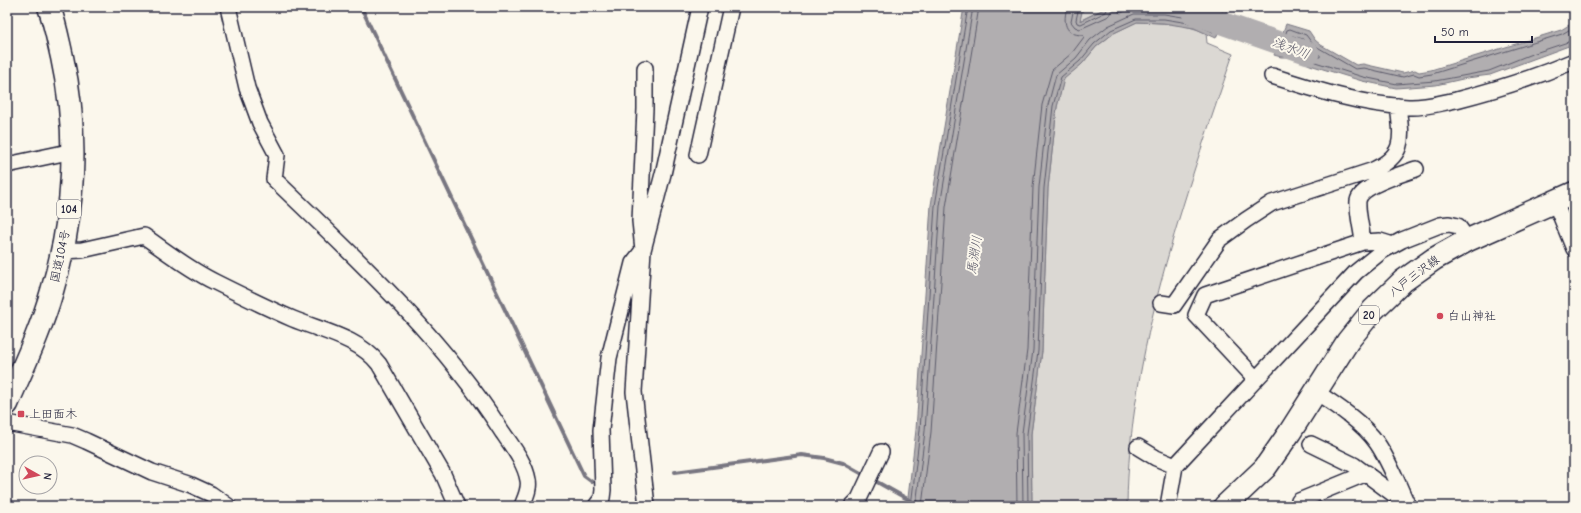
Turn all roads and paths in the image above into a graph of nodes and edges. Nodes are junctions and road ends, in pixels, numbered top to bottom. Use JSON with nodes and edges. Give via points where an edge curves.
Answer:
{"nodes":[{"id":1,"x":49,"y":7,"type":"edge"},
{"id":2,"x":228,"y":7,"type":"edge"},
{"id":3,"x":700,"y":7,"type":"edge"},
{"id":4,"x":731,"y":7,"type":"edge"},
{"id":5,"x":1574,"y":61,"type":"edge"},
{"id":6,"x":645,"y":68,"type":"dead end"},
{"id":7,"x":1272,"y":76,"type":"dead end"},
{"id":8,"x":1398,"y":106,"type":"junction"},
{"id":9,"x":73,"y":151,"type":"junction"},
{"id":10,"x":698,"y":155,"type":"dead end"},
{"id":11,"x":7,"y":165,"type":"edge"},
{"id":12,"x":1416,"y":169,"type":"dead end"},
{"id":13,"x":1564,"y":197,"type":"edge"},
{"id":14,"x":1468,"y":240,"type":"junction"},
{"id":15,"x":1363,"y":242,"type":"junction"},
{"id":16,"x":1393,"y":245,"type":"junction"},
{"id":17,"x":1574,"y":249,"type":"edge"},
{"id":18,"x":643,"y":250,"type":"junction"},
{"id":19,"x":62,"y":251,"type":"junction"},
{"id":20,"x":1161,"y":303,"type":"dead end"},
{"id":21,"x":1256,"y":379,"type":"junction"},
{"id":22,"x":1316,"y":392,"type":"junction"},
{"id":23,"x":7,"y":404,"type":"edge"},
{"id":24,"x":7,"y":424,"type":"edge"},
{"id":25,"x":1311,"y":444,"type":"dead end"},
{"id":26,"x":1138,"y":447,"type":"dead end"},
{"id":27,"x":881,"y":452,"type":"dead end"},
{"id":28,"x":1175,"y":466,"type":"junction"},
{"id":29,"x":1367,"y":473,"type":"junction"},
{"id":30,"x":1299,"y":501,"type":"dead end"},
{"id":31,"x":1407,"y":505,"type":"edge"},
{"id":32,"x":228,"y":506,"type":"edge"},
{"id":33,"x":457,"y":506,"type":"edge"},
{"id":34,"x":522,"y":506,"type":"edge"},
{"id":35,"x":596,"y":506,"type":"edge"},
{"id":36,"x":647,"y":506,"type":"edge"},
{"id":37,"x":852,"y":506,"type":"edge"},
{"id":38,"x":1168,"y":506,"type":"edge"},
{"id":39,"x":1225,"y":506,"type":"edge"}],
"edges":[{"from":1,"to":9,"type":"main road","name":"国道104号","number":"104","via":[[69,88]]},
{"from":2,"to":34,"type":"street","via":[[247,88],[260,124],[277,155],[274,179],[413,317],[487,408],[525,469],[529,482]]},
{"from":3,"to":18,"type":"street","via":[[663,174]]},
{"from":4,"to":10,"type":"street"},
{"from":5,"to":8,"type":"street","via":[[1485,93],[1428,106]]},
{"from":6,"to":18,"type":"street","via":[[640,221]]},
{"from":7,"to":8,"type":"street","via":[[1378,104]]},
{"from":8,"to":20,"type":"street","via":[[1401,133],[1399,146],[1395,155],[1385,165],[1272,203],[1220,239],[1174,305]]},
{"from":9,"to":11,"type":"street"},
{"from":9,"to":19,"type":"main road","name":"国道104号","number":"104","via":[[70,202]]},
{"from":12,"to":15,"type":"street","via":[[1370,187],[1360,195],[1358,202]]},
{"from":13,"to":14,"type":"main road","name":"八戸三沢線","number":"20"},
{"from":13,"to":17,"type":"street"},
{"from":14,"to":16,"type":"street","via":[[1458,226],[1449,224],[1440,225]]},
{"from":14,"to":22,"type":"main road","name":"八戸三沢線","number":"20","via":[[1434,259],[1403,281],[1373,310],[1348,341]]},
{"from":15,"to":16,"type":"street","via":[[1380,241]]},
{"from":15,"to":21,"type":"street","via":[[1205,296],[1196,315]]},
{"from":16,"to":21,"type":"street","via":[[1356,272]]},
{"from":18,"to":35,"type":"street","via":[[633,263],[609,358],[600,430],[603,490],[602,498]]},
{"from":18,"to":36,"type":"street","via":[[634,392]]},
{"from":19,"to":23,"type":"main road","name":"国道104号","number":"104","via":[[40,326]]},
{"from":19,"to":33,"type":"street","via":[[82,250],[144,236],[215,282],[292,319],[364,349],[379,364],[443,474]]},
{"from":21,"to":28,"type":"street"},
{"from":22,"to":31,"type":"street","via":[[1348,413],[1376,442],[1389,463]]},
{"from":22,"to":39,"type":"main road","name":"八戸三沢線","number":"20","via":[[1265,468]]},
{"from":24,"to":32,"type":"street","via":[[72,435],[152,472],[211,494]]},
{"from":25,"to":29,"type":"street","via":[[1337,455]]},
{"from":26,"to":28,"type":"street"},
{"from":27,"to":37,"type":"street","via":[[859,499]]},
{"from":28,"to":38,"type":"street"},
{"from":29,"to":30,"type":"street"},
{"from":29,"to":31,"type":"street"}]}
